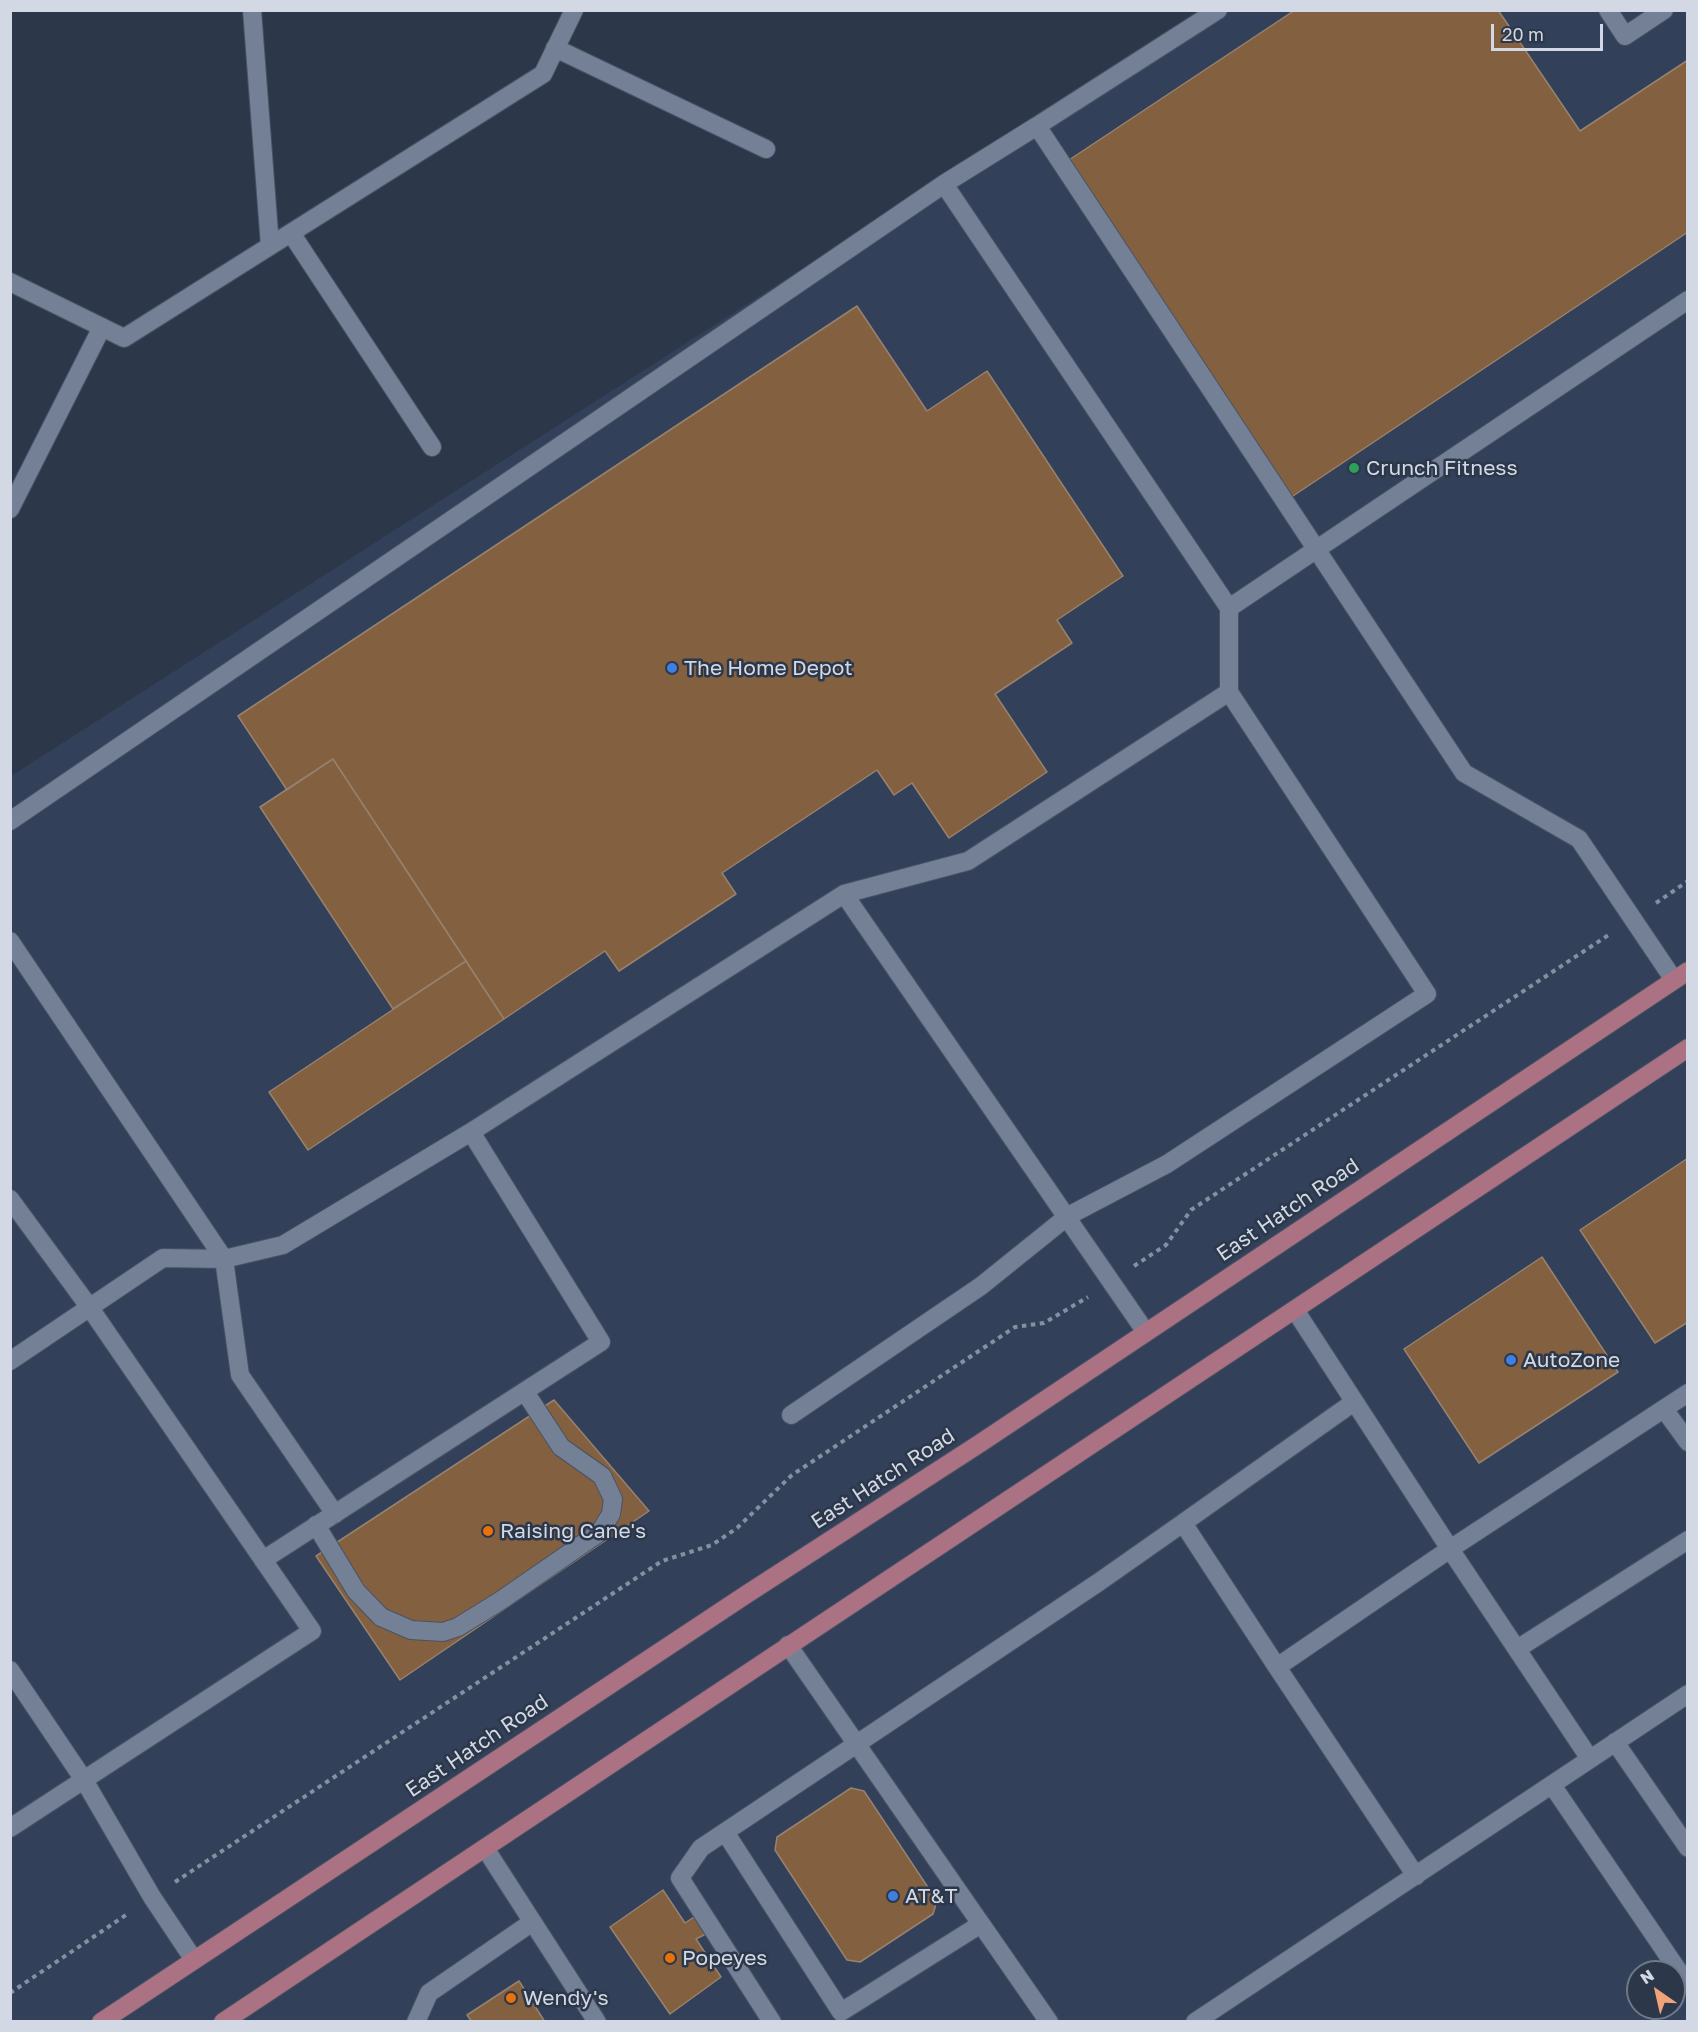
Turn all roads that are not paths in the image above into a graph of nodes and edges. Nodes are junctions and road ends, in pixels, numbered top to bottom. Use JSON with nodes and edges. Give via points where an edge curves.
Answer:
{"nodes":[{"id":1,"x":252,"y":10,"type":"edge"},
{"id":2,"x":574,"y":10,"type":"edge"},
{"id":3,"x":1218,"y":10,"type":"edge"},
{"id":4,"x":1608,"y":10,"type":"edge"},
{"id":5,"x":1664,"y":10,"type":"edge"},
{"id":6,"x":555,"y":48,"type":"junction"},
{"id":7,"x":1037,"y":126,"type":"junction"},
{"id":8,"x":766,"y":149,"type":"dead end"},
{"id":9,"x":944,"y":184,"type":"junction"},
{"id":10,"x":291,"y":233,"type":"junction"},
{"id":11,"x":270,"y":246,"type":"junction"},
{"id":12,"x":10,"y":282,"type":"edge"},
{"id":13,"x":1688,"y":300,"type":"edge"},
{"id":14,"x":102,"y":327,"type":"junction"},
{"id":15,"x":432,"y":447,"type":"dead end"},
{"id":16,"x":10,"y":509,"type":"edge"},
{"id":17,"x":1317,"y":551,"type":"junction"},
{"id":18,"x":1229,"y":608,"type":"junction"},
{"id":19,"x":1229,"y":692,"type":"junction"},
{"id":20,"x":10,"y":821,"type":"edge"},
{"id":21,"x":844,"y":894,"type":"junction"},
{"id":22,"x":10,"y":940,"type":"edge"},
{"id":23,"x":1681,"y":975,"type":"edge"},
{"id":24,"x":1688,"y":1048,"type":"edge"},
{"id":25,"x":471,"y":1132,"type":"junction"},
{"id":26,"x":10,"y":1199,"type":"edge"},
{"id":27,"x":1068,"y":1216,"type":"junction"},
{"id":28,"x":224,"y":1259,"type":"junction"},
{"id":29,"x":90,"y":1308,"type":"junction"},
{"id":30,"x":1295,"y":1310,"type":"junction"},
{"id":31,"x":1145,"y":1331,"type":"junction"},
{"id":32,"x":10,"y":1361,"type":"edge"},
{"id":33,"x":525,"y":1392,"type":"junction"},
{"id":34,"x":1688,"y":1393,"type":"edge"},
{"id":35,"x":1354,"y":1402,"type":"junction"},
{"id":36,"x":1664,"y":1409,"type":"junction"},
{"id":37,"x":791,"y":1415,"type":"dead end"},
{"id":38,"x":1688,"y":1442,"type":"edge"},
{"id":39,"x":335,"y":1514,"type":"junction"},
{"id":40,"x":1183,"y":1523,"type":"junction"},
{"id":41,"x":316,"y":1525,"type":"junction"},
{"id":42,"x":1688,"y":1540,"type":"edge"},
{"id":43,"x":1450,"y":1549,"type":"junction"},
{"id":44,"x":263,"y":1560,"type":"junction"},
{"id":45,"x":788,"y":1645,"type":"junction"},
{"id":46,"x":1517,"y":1649,"type":"junction"},
{"id":47,"x":1277,"y":1666,"type":"junction"},
{"id":48,"x":10,"y":1670,"type":"edge"},
{"id":49,"x":1688,"y":1694,"type":"edge"},
{"id":50,"x":857,"y":1742,"type":"junction"},
{"id":51,"x":1615,"y":1742,"type":"junction"},
{"id":52,"x":1590,"y":1759,"type":"junction"},
{"id":53,"x":84,"y":1780,"type":"junction"},
{"id":54,"x":1552,"y":1785,"type":"junction"},
{"id":55,"x":10,"y":1828,"type":"edge"},
{"id":56,"x":725,"y":1832,"type":"junction"},
{"id":57,"x":485,"y":1848,"type":"junction"},
{"id":58,"x":1688,"y":1848,"type":"edge"},
{"id":59,"x":1416,"y":1876,"type":"junction"},
{"id":60,"x":531,"y":1923,"type":"junction"},
{"id":61,"x":981,"y":1924,"type":"junction"},
{"id":62,"x":194,"y":1960,"type":"junction"},
{"id":63,"x":1688,"y":1985,"type":"edge"},
{"id":64,"x":834,"y":2017,"type":"edge"},
{"id":65,"x":101,"y":2022,"type":"edge"},
{"id":66,"x":223,"y":2022,"type":"edge"},
{"id":67,"x":416,"y":2022,"type":"edge"},
{"id":68,"x":597,"y":2022,"type":"edge"},
{"id":69,"x":772,"y":2022,"type":"edge"},
{"id":70,"x":1049,"y":2022,"type":"edge"},
{"id":71,"x":1195,"y":2022,"type":"edge"}],
"edges":[{"from":1,"to":11,"type":"lane"},
{"from":2,"to":6,"type":"lane"},
{"from":3,"to":7,"type":"lane"},
{"from":4,"to":5,"type":"lane","via":[[1625,36]]},
{"from":6,"to":8,"type":"lane"},
{"from":6,"to":10,"type":"lane","via":[[543,74]]},
{"from":7,"to":9,"type":"lane"},
{"from":7,"to":17,"type":"lane"},
{"from":9,"to":18,"type":"lane"},
{"from":9,"to":20,"type":"lane"},
{"from":10,"to":11,"type":"lane"},
{"from":10,"to":15,"type":"lane"},
{"from":11,"to":14,"type":"lane","via":[[124,338]]},
{"from":12,"to":14,"type":"lane"},
{"from":13,"to":17,"type":"lane"},
{"from":14,"to":16,"type":"lane"},
{"from":17,"to":18,"type":"lane"},
{"from":17,"to":23,"type":"lane","via":[[1464,773],[1579,839],[1633,920]]},
{"from":18,"to":19,"type":"lane"},
{"from":19,"to":21,"type":"lane","via":[[968,861]]},
{"from":19,"to":27,"type":"lane","via":[[1427,994],[1167,1164]]},
{"from":21,"to":25,"type":"lane"},
{"from":21,"to":27,"type":"lane"},
{"from":22,"to":28,"type":"lane"},
{"from":23,"to":31,"type":"main road","name":"East Hatch Road"},
{"from":24,"to":30,"type":"main road"},
{"from":25,"to":28,"type":"lane","via":[[283,1245]]},
{"from":25,"to":33,"type":"lane","via":[[601,1342]]},
{"from":26,"to":29,"type":"lane"},
{"from":27,"to":31,"type":"lane"},
{"from":27,"to":37,"type":"lane","via":[[981,1286]]},
{"from":28,"to":29,"type":"lane","via":[[164,1258]]},
{"from":28,"to":39,"type":"lane","via":[[240,1375]]},
{"from":29,"to":32,"type":"lane"},
{"from":29,"to":44,"type":"lane"},
{"from":30,"to":35,"type":"lane"},
{"from":30,"to":45,"type":"main road"},
{"from":31,"to":62,"type":"main road","name":"East Hatch Road"},
{"from":33,"to":39,"type":"lane"},
{"from":33,"to":41,"type":"lane","via":[[561,1447],[602,1476],[613,1499],[611,1514],[600,1532],[500,1601],[443,1632],[401,1626],[381,1617],[356,1591]]},
{"from":34,"to":36,"type":"lane"},
{"from":35,"to":40,"type":"lane"},
{"from":35,"to":43,"type":"lane"},
{"from":36,"to":38,"type":"lane"},
{"from":36,"to":43,"type":"lane"},
{"from":39,"to":41,"type":"lane"},
{"from":40,"to":47,"type":"lane"},
{"from":40,"to":50,"type":"lane"},
{"from":41,"to":44,"type":"lane"},
{"from":42,"to":46,"type":"lane"},
{"from":43,"to":46,"type":"lane"},
{"from":43,"to":47,"type":"lane"},
{"from":44,"to":53,"type":"lane","via":[[312,1632]]},
{"from":45,"to":50,"type":"lane"},
{"from":45,"to":57,"type":"main road"},
{"from":46,"to":52,"type":"lane"},
{"from":47,"to":59,"type":"lane"},
{"from":48,"to":53,"type":"lane"},
{"from":49,"to":51,"type":"lane"},
{"from":50,"to":56,"type":"lane"},
{"from":50,"to":61,"type":"lane"},
{"from":51,"to":52,"type":"lane"},
{"from":51,"to":58,"type":"lane"},
{"from":52,"to":54,"type":"lane"},
{"from":53,"to":55,"type":"lane"},
{"from":53,"to":62,"type":"lane"},
{"from":54,"to":59,"type":"lane"},
{"from":54,"to":63,"type":"lane"},
{"from":56,"to":64,"type":"lane"},
{"from":56,"to":69,"type":"lane","via":[[700,1848],[680,1878]]},
{"from":57,"to":60,"type":"lane"},
{"from":57,"to":66,"type":"main road"},
{"from":59,"to":71,"type":"lane"},
{"from":60,"to":67,"type":"lane","via":[[429,1993]]},
{"from":60,"to":68,"type":"lane"},
{"from":61,"to":64,"type":"lane"},
{"from":61,"to":70,"type":"lane"},
{"from":62,"to":65,"type":"main road","name":"East Hatch Road"}]}
